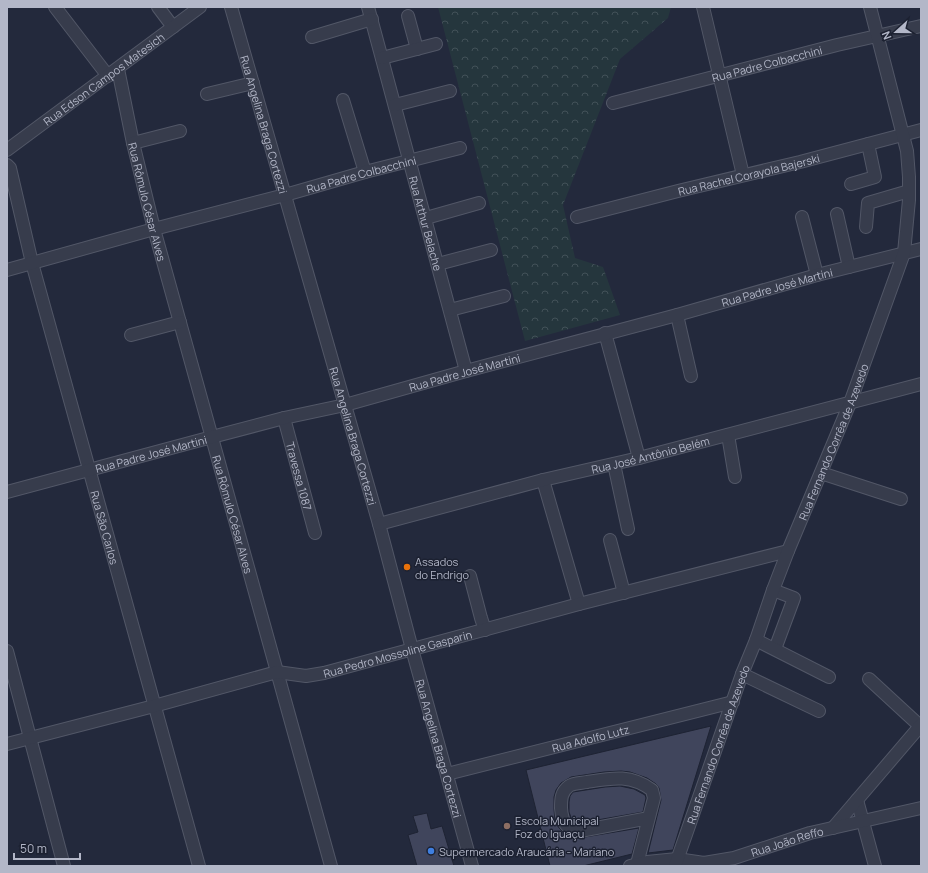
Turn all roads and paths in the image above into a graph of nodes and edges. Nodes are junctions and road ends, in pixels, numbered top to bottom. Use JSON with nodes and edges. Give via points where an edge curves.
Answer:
{"nodes":[{"id":1,"x":56,"y":7,"type":"edge"},
{"id":2,"x":158,"y":7,"type":"edge"},
{"id":3,"x":200,"y":7,"type":"edge"},
{"id":4,"x":231,"y":7,"type":"edge"},
{"id":5,"x":703,"y":7,"type":"edge"},
{"id":6,"x":870,"y":7,"type":"edge"},
{"id":7,"x":370,"y":13,"type":"edge"},
{"id":8,"x":408,"y":16,"type":"dead end"},
{"id":9,"x":921,"y":26,"type":"edge"},
{"id":10,"x":173,"y":27,"type":"junction"},
{"id":11,"x":877,"y":36,"type":"junction"},
{"id":12,"x":312,"y":37,"type":"dead end"},
{"id":13,"x":436,"y":44,"type":"dead end"},
{"id":14,"x":417,"y":49,"type":"junction"},
{"id":15,"x":382,"y":58,"type":"junction"},
{"id":16,"x":118,"y":69,"type":"junction"},
{"id":17,"x":720,"y":75,"type":"junction"},
{"id":18,"x":108,"y":76,"type":"junction"},
{"id":19,"x":253,"y":83,"type":"junction"},
{"id":20,"x":450,"y":91,"type":"dead end"},
{"id":21,"x":207,"y":94,"type":"dead end"},
{"id":22,"x":344,"y":100,"type":"dead end"},
{"id":23,"x":613,"y":103,"type":"dead end"},
{"id":24,"x":395,"y":106,"type":"junction"},
{"id":25,"x":921,"y":130,"type":"edge"},
{"id":26,"x":180,"y":131,"type":"dead end"},
{"id":27,"x":903,"y":134,"type":"junction"},
{"id":28,"x":133,"y":143,"type":"junction"},
{"id":29,"x":868,"y":144,"type":"junction"},
{"id":30,"x":460,"y":148,"type":"dead end"},
{"id":31,"x":7,"y":150,"type":"edge"},
{"id":32,"x":410,"y":160,"type":"junction"},
{"id":33,"x":7,"y":165,"type":"edge"},
{"id":34,"x":365,"y":172,"type":"junction"},
{"id":35,"x":743,"y":176,"type":"junction"},
{"id":36,"x":852,"y":184,"type":"dead end"},
{"id":37,"x":909,"y":191,"type":"junction"},
{"id":38,"x":285,"y":195,"type":"junction"},
{"id":39,"x":479,"y":203,"type":"dead end"},
{"id":40,"x":837,"y":214,"type":"dead end"},
{"id":41,"x":577,"y":216,"type":"dead end"},
{"id":42,"x":802,"y":217,"type":"dead end"},
{"id":43,"x":426,"y":218,"type":"junction"},
{"id":44,"x":866,"y":227,"type":"dead end"},
{"id":45,"x":154,"y":229,"type":"junction"},
{"id":46,"x":921,"y":249,"type":"edge"},
{"id":47,"x":491,"y":250,"type":"dead end"},
{"id":48,"x":904,"y":253,"type":"junction"},
{"id":49,"x":32,"y":263,"type":"junction"},
{"id":50,"x":438,"y":264,"type":"junction"},
{"id":51,"x":849,"y":267,"type":"junction"},
{"id":52,"x":7,"y":270,"type":"edge"},
{"id":53,"x":817,"y":275,"type":"junction"},
{"id":54,"x":504,"y":296,"type":"dead end"},
{"id":55,"x":450,"y":310,"type":"junction"},
{"id":56,"x":677,"y":314,"type":"junction"},
{"id":57,"x":180,"y":322,"type":"junction"},
{"id":58,"x":605,"y":333,"type":"junction"},
{"id":59,"x":131,"y":335,"type":"dead end"},
{"id":60,"x":466,"y":370,"type":"junction"},
{"id":61,"x":691,"y":376,"type":"dead end"},
{"id":62,"x":921,"y":384,"type":"edge"},
{"id":63,"x":850,"y":403,"type":"junction"},
{"id":64,"x":345,"y":405,"type":"junction"},
{"id":65,"x":284,"y":418,"type":"junction"},
{"id":66,"x":728,"y":435,"type":"junction"},
{"id":67,"x":212,"y":437,"type":"junction"},
{"id":68,"x":639,"y":458,"type":"junction"},
{"id":69,"x":614,"y":464,"type":"junction"},
{"id":70,"x":90,"y":470,"type":"junction"},
{"id":71,"x":821,"y":473,"type":"junction"},
{"id":72,"x":735,"y":477,"type":"dead end"},
{"id":73,"x":543,"y":480,"type":"junction"},
{"id":74,"x":7,"y":492,"type":"edge"},
{"id":75,"x":901,"y":499,"type":"dead end"},
{"id":76,"x":379,"y":524,"type":"junction"},
{"id":77,"x":628,"y":529,"type":"dead end"},
{"id":78,"x":315,"y":533,"type":"dead end"},
{"id":79,"x":610,"y":540,"type":"dead end"},
{"id":80,"x":788,"y":551,"type":"junction"},
{"id":81,"x":470,"y":576,"type":"dead end"},
{"id":82,"x":773,"y":590,"type":"junction"},
{"id":83,"x":624,"y":593,"type":"junction"},
{"id":84,"x":579,"y":604,"type":"junction"},
{"id":85,"x":486,"y":630,"type":"junction"},
{"id":86,"x":756,"y":640,"type":"junction"},
{"id":87,"x":775,"y":649,"type":"junction"},
{"id":88,"x":412,"y":650,"type":"junction"},
{"id":89,"x":7,"y":651,"type":"edge"},
{"id":90,"x":277,"y":672,"type":"junction"},
{"id":91,"x":742,"y":674,"type":"junction"},
{"id":92,"x":829,"y":677,"type":"dead end"},
{"id":93,"x":869,"y":679,"type":"dead end"},
{"id":94,"x":733,"y":702,"type":"junction"},
{"id":95,"x":154,"y":706,"type":"junction"},
{"id":96,"x":818,"y":711,"type":"dead end"},
{"id":97,"x":921,"y":726,"type":"edge"},
{"id":98,"x":30,"y":737,"type":"junction"},
{"id":99,"x":7,"y":744,"type":"edge"},
{"id":100,"x":448,"y":774,"type":"junction"},
{"id":101,"x":857,"y":800,"type":"junction"},
{"id":102,"x":921,"y":808,"type":"edge"},
{"id":103,"x":649,"y":818,"type":"junction"},
{"id":104,"x":863,"y":822,"type":"junction"},
{"id":105,"x":833,"y":828,"type":"junction"},
{"id":106,"x":736,"y":862,"type":"edge"},
{"id":107,"x":676,"y":863,"type":"edge"},
{"id":108,"x":634,"y":865,"type":"edge"},
{"id":109,"x":64,"y":866,"type":"edge"},
{"id":110,"x":199,"y":866,"type":"edge"},
{"id":111,"x":331,"y":866,"type":"edge"},
{"id":112,"x":472,"y":866,"type":"edge"},
{"id":113,"x":875,"y":866,"type":"edge"}],
"edges":[{"from":1,"to":18,"type":"street"},
{"from":2,"to":10,"type":"street"},
{"from":3,"to":10,"type":"street","name":"Rua Edson Campos Matesich"},
{"from":4,"to":19,"type":"street","name":"Rua Angelina Braga Cortezzi"},
{"from":5,"to":17,"type":"street"},
{"from":6,"to":11,"type":"street","name":"Rua Fernando Corrêa de Azevedo"},
{"from":7,"to":12,"type":"street"},
{"from":7,"to":15,"type":"street","name":"Rua Arthur Belache"},
{"from":8,"to":14,"type":"street"},
{"from":9,"to":11,"type":"street","name":"Rua Padre Colbacchini"},
{"from":10,"to":16,"type":"street","name":"Rua Edson Campos Matesich"},
{"from":11,"to":17,"type":"street","name":"Rua Padre Colbacchini"},
{"from":11,"to":27,"type":"street","name":"Rua Fernando Corrêa de Azevedo"},
{"from":13,"to":14,"type":"street"},
{"from":14,"to":15,"type":"street"},
{"from":15,"to":24,"type":"street","name":"Rua Arthur Belache"},
{"from":16,"to":18,"type":"street","name":"Rua Edson Campos Matesich"},
{"from":16,"to":28,"type":"street","name":"Rua Rômulo César Alves"},
{"from":17,"to":23,"type":"street","name":"Rua Padre Colbacchini"},
{"from":17,"to":35,"type":"street"},
{"from":18,"to":31,"type":"street","name":"Rua Edson Campos Matesich"},
{"from":19,"to":21,"type":"street"},
{"from":19,"to":38,"type":"street","name":"Rua Angelina Braga Cortezzi"},
{"from":20,"to":24,"type":"street"},
{"from":22,"to":34,"type":"street"},
{"from":24,"to":32,"type":"street","name":"Rua Arthur Belache"},
{"from":25,"to":27,"type":"street","name":"Rua Rachel Corayola Bajerski"},
{"from":26,"to":28,"type":"street"},
{"from":27,"to":29,"type":"street","name":"Rua Rachel Corayola Bajerski"},
{"from":27,"to":37,"type":"street","name":"Rua Fernando Corrêa de Azevedo"},
{"from":28,"to":45,"type":"street","name":"Rua Rômulo César Alves"},
{"from":29,"to":35,"type":"street","name":"Rua Rachel Corayola Bajerski"},
{"from":29,"to":36,"type":"street","via":[[875,177]]},
{"from":30,"to":32,"type":"street","name":"Rua Padre Colbacchini"},
{"from":32,"to":34,"type":"street","name":"Rua Padre Colbacchini"},
{"from":32,"to":43,"type":"street","name":"Rua Arthur Belache"},
{"from":33,"to":49,"type":"street","name":"Rua São Carlos","via":[[10,168]]},
{"from":34,"to":38,"type":"street","name":"Rua Padre Colbacchini"},
{"from":35,"to":41,"type":"street","name":"Rua Rachel Corayola Bajerski"},
{"from":37,"to":44,"type":"street","via":[[868,203]]},
{"from":37,"to":48,"type":"street","name":"Rua Fernando Corrêa de Azevedo"},
{"from":38,"to":45,"type":"street","name":"Rua Padre Colbacchini"},
{"from":38,"to":64,"type":"street","name":"Rua Angelina Braga Cortezzi"},
{"from":39,"to":43,"type":"street"},
{"from":40,"to":51,"type":"street"},
{"from":42,"to":53,"type":"street"},
{"from":43,"to":50,"type":"street","name":"Rua Arthur Belache"},
{"from":45,"to":49,"type":"street","name":"Rua Padre Colbacchini"},
{"from":45,"to":57,"type":"street","name":"Rua Rômulo César Alves"},
{"from":46,"to":48,"type":"street","name":"Rua Padre José Martini"},
{"from":47,"to":50,"type":"street"},
{"from":48,"to":51,"type":"street","name":"Rua Padre José Martini"},
{"from":48,"to":63,"type":"street","name":"Rua Fernando Corrêa de Azevedo"},
{"from":49,"to":52,"type":"street","name":"Rua Padre Colbacchini"},
{"from":49,"to":70,"type":"street","name":"Rua São Carlos"},
{"from":50,"to":55,"type":"street","name":"Rua Arthur Belache"},
{"from":51,"to":53,"type":"street","name":"Rua Padre José Martini"},
{"from":53,"to":56,"type":"street","name":"Rua Padre José Martini"},
{"from":54,"to":55,"type":"street"},
{"from":55,"to":60,"type":"street","name":"Rua Arthur Belache"},
{"from":56,"to":58,"type":"street","name":"Rua Padre José Martini"},
{"from":56,"to":61,"type":"street"},
{"from":57,"to":59,"type":"street"},
{"from":57,"to":67,"type":"street","name":"Rua Rômulo César Alves"},
{"from":58,"to":60,"type":"street","name":"Rua Padre José Martini"},
{"from":58,"to":68,"type":"street"},
{"from":60,"to":64,"type":"street","name":"Rua Padre José Martini"},
{"from":62,"to":63,"type":"street","name":"Rua José Antônio Belém"},
{"from":63,"to":66,"type":"street","name":"Rua José Antônio Belém"},
{"from":63,"to":71,"type":"street","name":"Rua Fernando Corrêa de Azevedo"},
{"from":64,"to":65,"type":"street","name":"Rua Padre José Martini"},
{"from":64,"to":76,"type":"street","name":"Rua Angelina Braga Cortezzi"},
{"from":65,"to":67,"type":"street","name":"Rua Padre José Martini"},
{"from":65,"to":78,"type":"street","name":"Travessa 1087"},
{"from":66,"to":68,"type":"street","name":"Rua José Antônio Belém"},
{"from":66,"to":72,"type":"street"},
{"from":67,"to":70,"type":"street","name":"Rua Padre José Martini"},
{"from":67,"to":90,"type":"street","name":"Rua Rômulo César Alves"},
{"from":68,"to":69,"type":"street","name":"Rua José Antônio Belém"},
{"from":69,"to":73,"type":"street","name":"Rua José Antônio Belém"},
{"from":69,"to":77,"type":"street"},
{"from":70,"to":74,"type":"street","name":"Rua Padre José Martini"},
{"from":70,"to":95,"type":"street","name":"Rua São Carlos"},
{"from":71,"to":75,"type":"street"},
{"from":71,"to":80,"type":"street","name":"Rua Fernando Corrêa de Azevedo"},
{"from":73,"to":76,"type":"street","name":"Rua José Antônio Belém"},
{"from":73,"to":84,"type":"street"},
{"from":76,"to":88,"type":"street","name":"Rua Angelina Braga Cortezzi"},
{"from":79,"to":83,"type":"street"},
{"from":80,"to":82,"type":"street","name":"Rua Fernando Corrêa de Azevedo"},
{"from":80,"to":83,"type":"street","name":"Rua Pedro Mossoline Gasparin"},
{"from":81,"to":85,"type":"street"},
{"from":82,"to":86,"type":"street","name":"Rua Fernando Corrêa de Azevedo"},
{"from":82,"to":87,"type":"street","via":[[794,598]]},
{"from":83,"to":84,"type":"street","name":"Rua Pedro Mossoline Gasparin"},
{"from":84,"to":85,"type":"street","name":"Rua Pedro Mossoline Gasparin"},
{"from":85,"to":88,"type":"street","name":"Rua Pedro Mossoline Gasparin"},
{"from":86,"to":87,"type":"street"},
{"from":86,"to":91,"type":"street","name":"Rua Fernando Corrêa de Azevedo"},
{"from":87,"to":92,"type":"street"},
{"from":88,"to":90,"type":"street","name":"Rua Pedro Mossoline Gasparin","via":[[306,676]]},
{"from":88,"to":100,"type":"street","name":"Rua Angelina Braga Cortezzi"},
{"from":89,"to":98,"type":"street"},
{"from":90,"to":95,"type":"street","name":"Rua Pedro Mossoline Gasparin"},
{"from":90,"to":111,"type":"street","name":"Rua Rômulo César Alves"},
{"from":91,"to":94,"type":"street","name":"Rua Fernando Corrêa de Azevedo"},
{"from":91,"to":96,"type":"street"},
{"from":93,"to":97,"type":"street"},
{"from":94,"to":100,"type":"street","name":"Rua Adolfo Lutz"},
{"from":94,"to":107,"type":"street","name":"Rua Fernando Corrêa de Azevedo"},
{"from":95,"to":98,"type":"street","name":"Rua Pedro Mossoline Gasparin"},
{"from":95,"to":110,"type":"street","name":"Rua São Carlos"},
{"from":97,"to":101,"type":"street"},
{"from":98,"to":99,"type":"street","name":"Rua Pedro Mossoline Gasparin"},
{"from":98,"to":109,"type":"street"},
{"from":100,"to":112,"type":"street","name":"Rua Angelina Braga Cortezzi"},
{"from":101,"to":104,"type":"street"},
{"from":101,"to":105,"type":"street"},
{"from":102,"to":104,"type":"street","name":"Rua João Reffo"},
{"from":103,"to":103,"type":"street","via":[[654,798],[652,790],[631,779],[613,778],[570,785],[561,797],[562,818],[573,830],[580,831]]},
{"from":103,"to":108,"type":"street"},
{"from":104,"to":105,"type":"street","name":"Rua João Reffo"},
{"from":104,"to":113,"type":"street"},
{"from":105,"to":106,"type":"street","name":"Rua João Reffo","via":[[810,833]]},
{"from":106,"to":107,"type":"street","name":"Rua João Reffo"},
{"from":107,"to":108,"type":"street","name":"Rua João Reffo","via":[[647,862]]}]}
